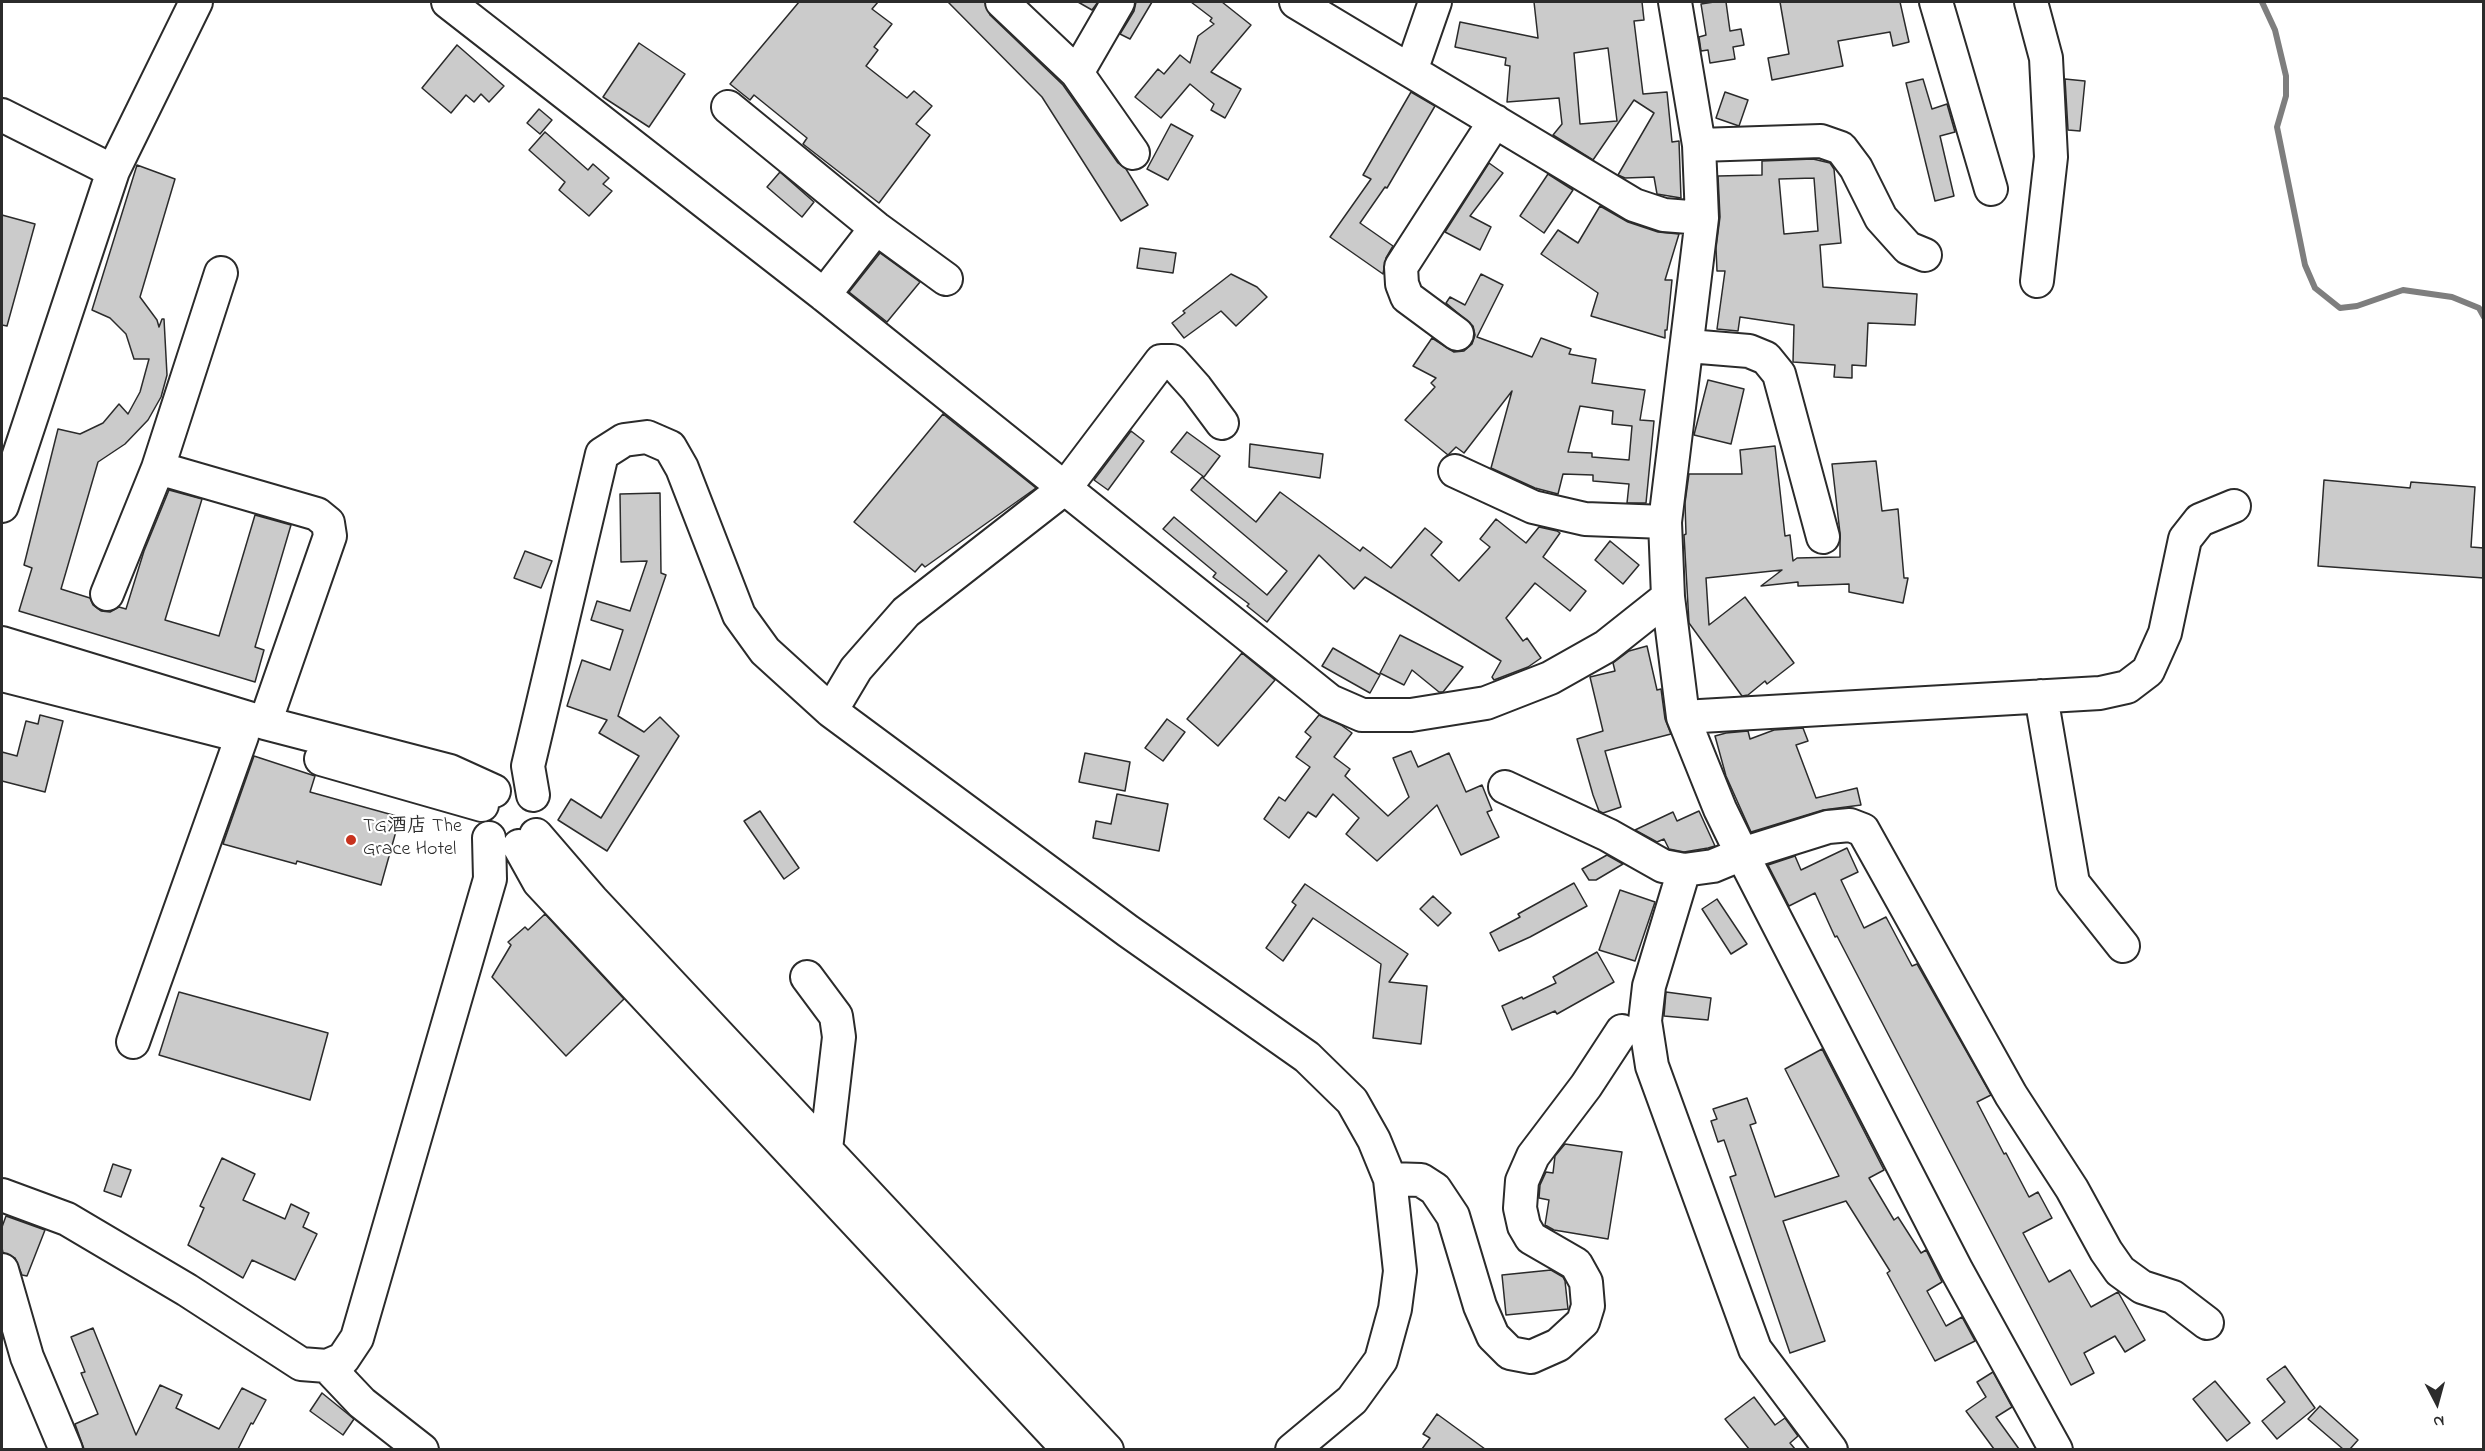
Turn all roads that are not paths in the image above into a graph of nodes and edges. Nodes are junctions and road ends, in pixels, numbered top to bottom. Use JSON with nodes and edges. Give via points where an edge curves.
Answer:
{"nodes":[{"id":1,"x":194,"y":2,"type":"edge"},
{"id":2,"x":448,"y":2,"type":"edge"},
{"id":3,"x":1002,"y":2,"type":"edge"},
{"id":4,"x":1118,"y":2,"type":"edge"},
{"id":5,"x":1296,"y":2,"type":"edge"},
{"id":6,"x":1434,"y":2,"type":"edge"},
{"id":7,"x":1936,"y":2,"type":"edge"},
{"id":8,"x":2031,"y":2,"type":"edge"},
{"id":9,"x":1682,"y":3,"type":"edge"},
{"id":10,"x":1411,"y":71,"type":"junction"},
{"id":11,"x":1077,"y":73,"type":"junction"},
{"id":12,"x":729,"y":107,"type":"dead end"},
{"id":13,"x":2,"y":115,"type":"edge"},
{"id":14,"x":1494,"y":121,"type":"junction"},
{"id":15,"x":1699,"y":145,"type":"junction"},
{"id":16,"x":1133,"y":153,"type":"dead end"},
{"id":17,"x":113,"y":171,"type":"junction"},
{"id":18,"x":1991,"y":189,"type":"dead end"},
{"id":19,"x":1702,"y":218,"type":"junction"},
{"id":20,"x":876,"y":228,"type":"junction"},
{"id":21,"x":1924,"y":255,"type":"dead end"},
{"id":22,"x":220,"y":273,"type":"dead end"},
{"id":23,"x":946,"y":279,"type":"dead end"},
{"id":24,"x":2037,"y":281,"type":"dead end"},
{"id":25,"x":824,"y":295,"type":"junction"},
{"id":26,"x":1457,"y":334,"type":"dead end"},
{"id":27,"x":1688,"y":346,"type":"junction"},
{"id":28,"x":1222,"y":423,"type":"dead end"},
{"id":29,"x":158,"y":468,"type":"junction"},
{"id":30,"x":1455,"y":471,"type":"dead end"},
{"id":31,"x":1065,"y":488,"type":"junction"},
{"id":32,"x":2,"y":506,"type":"edge"},
{"id":33,"x":2234,"y":506,"type":"dead end"},
{"id":34,"x":1665,"y":522,"type":"junction"},
{"id":35,"x":1823,"y":537,"type":"dead end"},
{"id":36,"x":106,"y":594,"type":"dead end"},
{"id":37,"x":1668,"y":597,"type":"junction"},
{"id":38,"x":2,"y":643,"type":"edge"},
{"id":39,"x":2,"y":675,"type":"edge"},
{"id":40,"x":2041,"y":696,"type":"junction"},
{"id":41,"x":831,"y":711,"type":"junction"},
{"id":42,"x":1683,"y":717,"type":"junction"},
{"id":43,"x":253,"y":729,"type":"junction"},
{"id":44,"x":1505,"y":787,"type":"dead end"},
{"id":45,"x":509,"y":788,"type":"junction"},
{"id":46,"x":514,"y":841,"type":"junction"},
{"id":47,"x":1743,"y":854,"type":"junction"},
{"id":48,"x":1684,"y":870,"type":"junction"},
{"id":49,"x":2123,"y":946,"type":"dead end"},
{"id":50,"x":807,"y":977,"type":"dead end"},
{"id":51,"x":1622,"y":1030,"type":"dead end"},
{"id":52,"x":133,"y":1042,"type":"dead end"},
{"id":53,"x":816,"y":1159,"type":"junction"},
{"id":54,"x":1390,"y":1179,"type":"junction"},
{"id":55,"x":2,"y":1195,"type":"edge"},
{"id":56,"x":2,"y":1270,"type":"edge"},
{"id":57,"x":2207,"y":1323,"type":"dead end"},
{"id":58,"x":991,"y":1346,"type":"junction"},
{"id":59,"x":327,"y":1366,"type":"junction"},
{"id":60,"x":66,"y":1449,"type":"edge"},
{"id":61,"x":422,"y":1449,"type":"edge"},
{"id":62,"x":1069,"y":1449,"type":"edge"},
{"id":63,"x":1107,"y":1449,"type":"edge"},
{"id":64,"x":1292,"y":1449,"type":"edge"},
{"id":65,"x":1831,"y":1449,"type":"edge"},
{"id":66,"x":2056,"y":1449,"type":"edge"}],
"edges":[{"from":1,"to":17,"type":"street"},
{"from":2,"to":25,"type":"street"},
{"from":3,"to":11,"type":"street"},
{"from":4,"to":11,"type":"street"},
{"from":5,"to":10,"type":"street"},
{"from":6,"to":10,"type":"street"},
{"from":7,"to":18,"type":"street"},
{"from":8,"to":24,"type":"street","via":[[2046,58],[2051,157]]},
{"from":9,"to":15,"type":"street"},
{"from":10,"to":14,"type":"street"},
{"from":11,"to":16,"type":"street"},
{"from":12,"to":20,"type":"street"},
{"from":13,"to":17,"type":"street"},
{"from":14,"to":19,"type":"street","via":[[1634,205],[1664,215]]},
{"from":14,"to":26,"type":"street","via":[[1401,267],[1407,297]]},
{"from":15,"to":19,"type":"street"},
{"from":15,"to":21,"type":"street","via":[[1821,141],[1840,148],[1856,168],[1881,218],[1908,248]]},
{"from":17,"to":32,"type":"street"},
{"from":19,"to":27,"type":"street"},
{"from":20,"to":23,"type":"street"},
{"from":20,"to":25,"type":"street"},
{"from":22,"to":29,"type":"street"},
{"from":25,"to":31,"type":"street"},
{"from":27,"to":34,"type":"street"},
{"from":27,"to":35,"type":"street","via":[[1749,351],[1766,358],[1779,374]]},
{"from":28,"to":31,"type":"street","via":[[1172,361],[1161,361]]},
{"from":29,"to":36,"type":"street"},
{"from":29,"to":43,"type":"street","via":[[317,514],[328,523],[330,536]]},
{"from":30,"to":34,"type":"street","via":[[1533,507],[1585,519]]},
{"from":31,"to":37,"type":"street","via":[[1330,701],[1362,715],[1411,715],[1486,703],[1550,678],[1605,647]]},
{"from":31,"to":41,"type":"street","via":[[906,612],[856,669]]},
{"from":33,"to":40,"type":"street","via":[[2200,520],[2185,539],[2165,633],[2148,671],[2127,687],[2100,693]]},
{"from":34,"to":37,"type":"street"},
{"from":37,"to":42,"type":"street"},
{"from":38,"to":43,"type":"street"},
{"from":39,"to":43,"type":"street"},
{"from":40,"to":42,"type":"street"},
{"from":40,"to":49,"type":"street","via":[[2073,883]]},
{"from":41,"to":45,"type":"street","via":[[765,651],[739,615],[682,468],[670,447],[647,437],[624,440],[602,454]]},
{"from":41,"to":54,"type":"street","via":[[1128,931],[1307,1057],[1352,1101]]},
{"from":42,"to":47,"type":"street","via":[[1720,809]]},
{"from":43,"to":45,"type":"street","via":[[450,771]]},
{"from":43,"to":52,"type":"street"},
{"from":44,"to":48,"type":"street","via":[[1608,835],[1663,866]]},
{"from":45,"to":46,"type":"street","via":[[481,823]]},
{"from":45,"to":46,"type":"street","via":[[541,810],[542,818]]},
{"from":46,"to":53,"type":"street","via":[[538,882],[643,974]]},
{"from":46,"to":59,"type":"street","via":[[490,879],[357,1338],[343,1359]]},
{"from":47,"to":48,"type":"street","via":[[1713,866]]},
{"from":47,"to":57,"type":"street","via":[[1828,827],[1850,825],[1863,830],[2011,1095],[2116,1264],[2142,1287],[2173,1297]]},
{"from":47,"to":66,"type":"street","via":[[1957,1271]]},
{"from":48,"to":65,"type":"street","via":[[1649,986],[1645,1022],[1652,1066],[1755,1349]]},
{"from":50,"to":53,"type":"street","via":[[836,1016],[838,1037]]},
{"from":51,"to":54,"type":"street","via":[[1533,1156],[1522,1180],[1520,1208],[1524,1226],[1532,1238],[1576,1264],[1586,1282],[1588,1306],[1583,1322],[1558,1345],[1531,1356],[1510,1353],[1492,1336],[1454,1216],[1434,1189],[1421,1180]]},
{"from":53,"to":58,"type":"street"},
{"from":54,"to":64,"type":"street","via":[[1400,1271],[1395,1309],[1381,1360],[1352,1400]]},
{"from":55,"to":59,"type":"street","via":[[67,1219],[301,1364]]},
{"from":56,"to":60,"type":"street","via":[[27,1357]]},
{"from":58,"to":62,"type":"street"},
{"from":58,"to":63,"type":"street"},
{"from":59,"to":61,"type":"street","via":[[362,1403]]}]}
